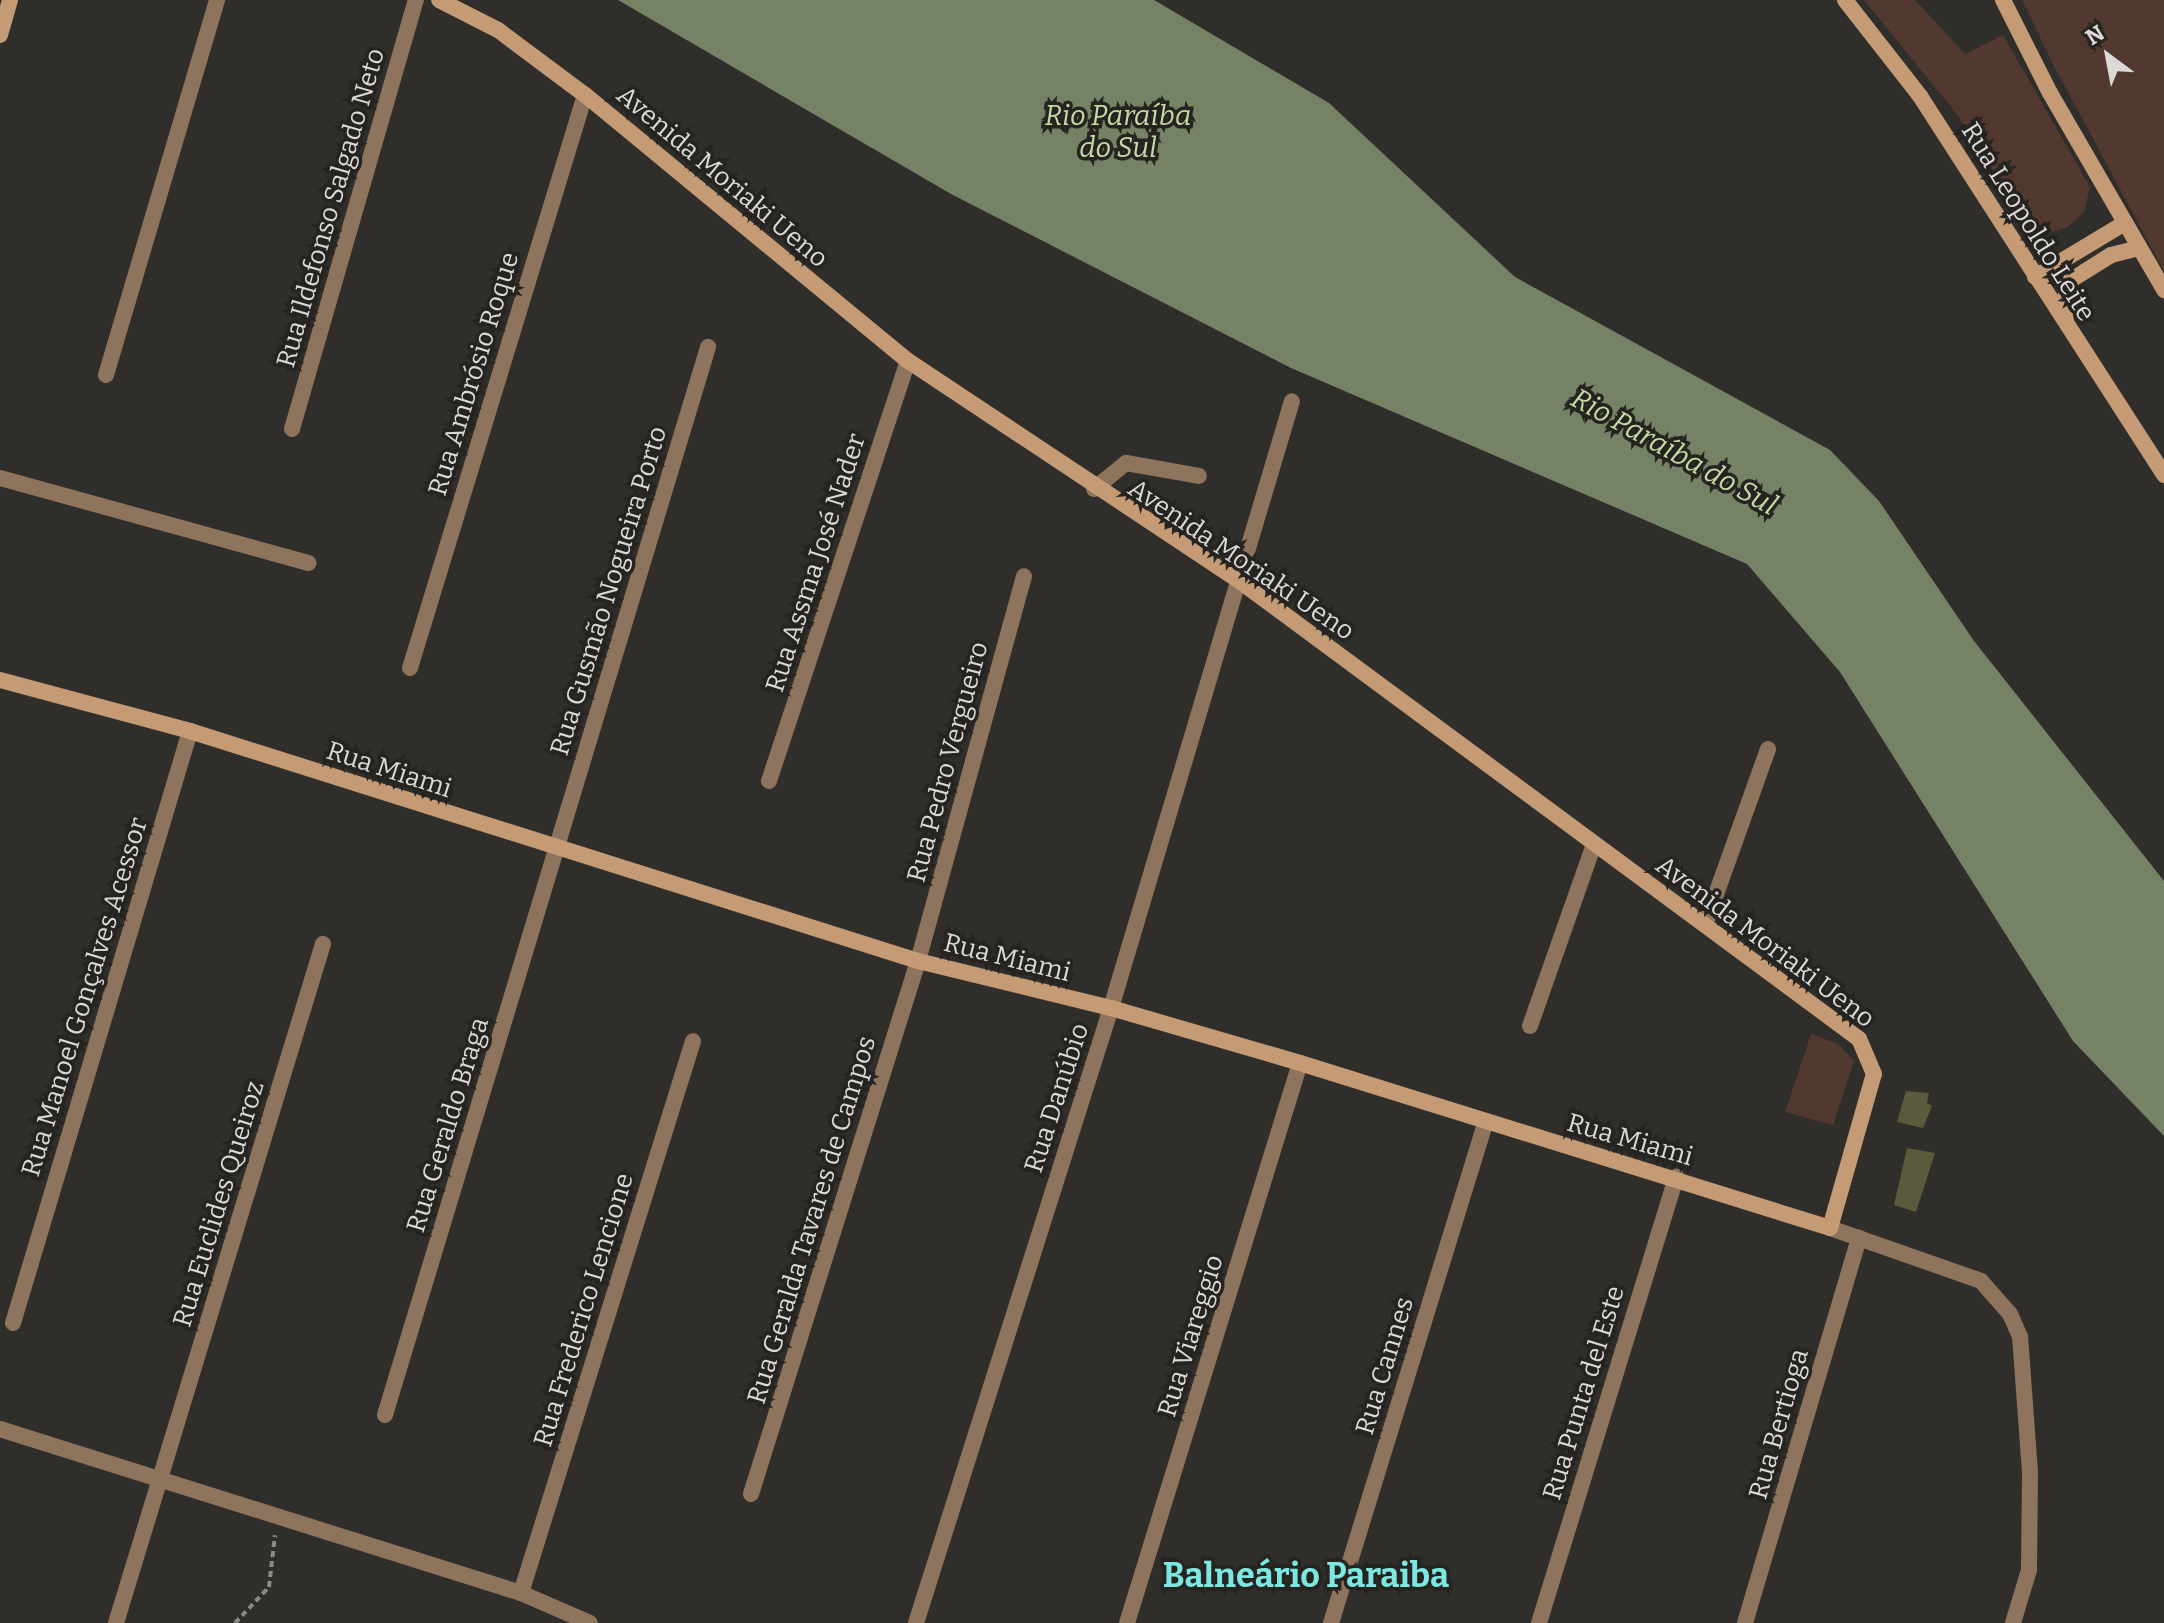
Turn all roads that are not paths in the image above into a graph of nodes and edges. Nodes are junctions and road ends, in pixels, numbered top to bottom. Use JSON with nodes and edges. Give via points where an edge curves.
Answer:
{"nodes":[{"id":1,"x":10,"y":0,"type":"edge"},
{"id":2,"x":217,"y":0,"type":"edge"},
{"id":3,"x":416,"y":0,"type":"edge"},
{"id":4,"x":439,"y":0,"type":"edge"},
{"id":5,"x":1845,"y":0,"type":"edge"},
{"id":6,"x":2003,"y":0,"type":"edge"},
{"id":7,"x":0,"y":35,"type":"edge"},
{"id":8,"x":585,"y":95,"type":"junction"},
{"id":9,"x":2125,"y":223,"type":"junction"},
{"id":10,"x":2139,"y":248,"type":"junction"},
{"id":11,"x":2071,"y":280,"type":"junction"},
{"id":12,"x":2038,"y":282,"type":"junction"},
{"id":13,"x":2164,"y":290,"type":"edge"},
{"id":14,"x":2067,"y":328,"type":"junction"},
{"id":15,"x":708,"y":347,"type":"dead end"},
{"id":16,"x":908,"y":361,"type":"junction"},
{"id":17,"x":106,"y":375,"type":"dead end"},
{"id":18,"x":1292,"y":401,"type":"dead end"},
{"id":19,"x":292,"y":429,"type":"dead end"},
{"id":20,"x":2164,"y":475,"type":"edge"},
{"id":21,"x":1199,"y":476,"type":"dead end"},
{"id":22,"x":0,"y":478,"type":"edge"},
{"id":23,"x":1094,"y":489,"type":"junction"},
{"id":24,"x":308,"y":563,"type":"dead end"},
{"id":25,"x":1024,"y":576,"type":"dead end"},
{"id":26,"x":1238,"y":580,"type":"junction"},
{"id":27,"x":410,"y":668,"type":"dead end"},
{"id":28,"x":0,"y":680,"type":"edge"},
{"id":29,"x":190,"y":731,"type":"junction"},
{"id":30,"x":1768,"y":749,"type":"dead end"},
{"id":31,"x":769,"y":781,"type":"dead end"},
{"id":32,"x":1594,"y":844,"type":"junction"},
{"id":33,"x":556,"y":848,"type":"junction"},
{"id":34,"x":1705,"y":925,"type":"junction"},
{"id":35,"x":323,"y":944,"type":"dead end"},
{"id":36,"x":918,"y":961,"type":"junction"},
{"id":37,"x":1111,"y":1008,"type":"junction"},
{"id":38,"x":1530,"y":1026,"type":"dead end"},
{"id":39,"x":693,"y":1041,"type":"dead end"},
{"id":40,"x":1300,"y":1063,"type":"junction"},
{"id":41,"x":1485,"y":1124,"type":"junction"},
{"id":42,"x":1676,"y":1177,"type":"junction"},
{"id":43,"x":1830,"y":1228,"type":"junction"},
{"id":44,"x":1859,"y":1238,"type":"junction"},
{"id":45,"x":13,"y":1323,"type":"dead end"},
{"id":46,"x":385,"y":1415,"type":"dead end"},
{"id":47,"x":0,"y":1429,"type":"edge"},
{"id":48,"x":160,"y":1479,"type":"junction"},
{"id":49,"x":751,"y":1494,"type":"dead end"},
{"id":50,"x":521,"y":1593,"type":"junction"},
{"id":51,"x":116,"y":1623,"type":"edge"},
{"id":52,"x":590,"y":1623,"type":"edge"},
{"id":53,"x":916,"y":1623,"type":"edge"},
{"id":54,"x":1127,"y":1623,"type":"edge"},
{"id":55,"x":1331,"y":1623,"type":"edge"},
{"id":56,"x":1539,"y":1623,"type":"edge"},
{"id":57,"x":1745,"y":1623,"type":"edge"},
{"id":58,"x":2013,"y":1623,"type":"edge"}],
"edges":[{"from":1,"to":7,"type":"street"},
{"from":2,"to":17,"type":"street"},
{"from":3,"to":19,"type":"street","name":"Rua Ildefonso Salgado Neto"},
{"from":4,"to":8,"type":"street","name":"Avenida Moriaki Ueno","via":[[498,30]]},
{"from":5,"to":12,"type":"street","name":"Rua Leopoldo Leite","via":[[1920,96]]},
{"from":6,"to":9,"type":"street"},
{"from":8,"to":16,"type":"street","name":"Avenida Moriaki Ueno"},
{"from":8,"to":27,"type":"street","name":"Rua Ambrósio Roque"},
{"from":9,"to":10,"type":"street"},
{"from":9,"to":12,"type":"street"},
{"from":10,"to":11,"type":"street","via":[[2111,255]]},
{"from":10,"to":13,"type":"street"},
{"from":11,"to":12,"type":"street"},
{"from":11,"to":14,"type":"street","via":[[2063,304]]},
{"from":12,"to":14,"type":"street","name":"Rua Leopoldo Leite"},
{"from":14,"to":20,"type":"street","name":"Rua Leopoldo Leite"},
{"from":15,"to":33,"type":"street","name":"Rua Gusmão Nogueira Porto"},
{"from":16,"to":23,"type":"street","name":"Avenida Moriaki Ueno"},
{"from":16,"to":31,"type":"street","name":"Rua Assma José Nader"},
{"from":18,"to":26,"type":"street","name":"Rua Danúbio"},
{"from":21,"to":23,"type":"street","via":[[1126,463]]},
{"from":22,"to":24,"type":"street"},
{"from":23,"to":26,"type":"street","name":"Avenida Moriaki Ueno"},
{"from":25,"to":36,"type":"street","name":"Rua Pedro Vergueiro"},
{"from":26,"to":32,"type":"street","name":"Avenida Moriaki Ueno"},
{"from":26,"to":37,"type":"street","name":"Rua Danúbio"},
{"from":28,"to":29,"type":"street","name":"Rua Miami"},
{"from":29,"to":33,"type":"street","name":"Rua Miami"},
{"from":29,"to":45,"type":"street","name":"Rua Manoel Gonçalves Acessor"},
{"from":30,"to":34,"type":"street"},
{"from":32,"to":34,"type":"street","name":"Avenida Moriaki Ueno"},
{"from":32,"to":38,"type":"street"},
{"from":33,"to":36,"type":"street","name":"Rua Miami"},
{"from":33,"to":46,"type":"street","name":"Rua Geraldo Braga"},
{"from":34,"to":43,"type":"street","name":"Avenida Moriaki Ueno","via":[[1859,1039],[1873,1062]]},
{"from":35,"to":48,"type":"street","name":"Rua Euclides Queiroz"},
{"from":36,"to":37,"type":"street","name":"Rua Miami"},
{"from":36,"to":49,"type":"street","name":"Rua Geralda Tavares de Campos"},
{"from":37,"to":40,"type":"street","name":"Rua Miami"},
{"from":37,"to":53,"type":"street","name":"Rua Danúbio"},
{"from":39,"to":50,"type":"street","name":"Rua Frederico Lencione"},
{"from":40,"to":41,"type":"street","name":"Rua Miami"},
{"from":40,"to":54,"type":"street","name":"Rua Viareggio"},
{"from":41,"to":42,"type":"street","name":"Rua Miami"},
{"from":41,"to":55,"type":"street","name":"Rua Cannes"},
{"from":42,"to":43,"type":"street","name":"Rua Miami"},
{"from":42,"to":56,"type":"street","name":"Rua Punta del Este"},
{"from":43,"to":44,"type":"street","name":"Rua Miami"},
{"from":44,"to":57,"type":"street","name":"Rua Bertioga"},
{"from":44,"to":58,"type":"street","name":"Rua Miami","via":[[1981,1281],[1997,1295],[2020,1336],[2030,1472],[2029,1570]]},
{"from":47,"to":48,"type":"street"},
{"from":48,"to":50,"type":"street"},
{"from":48,"to":51,"type":"street","name":"Rua Euclides Queiroz"},
{"from":50,"to":52,"type":"street"}]}
